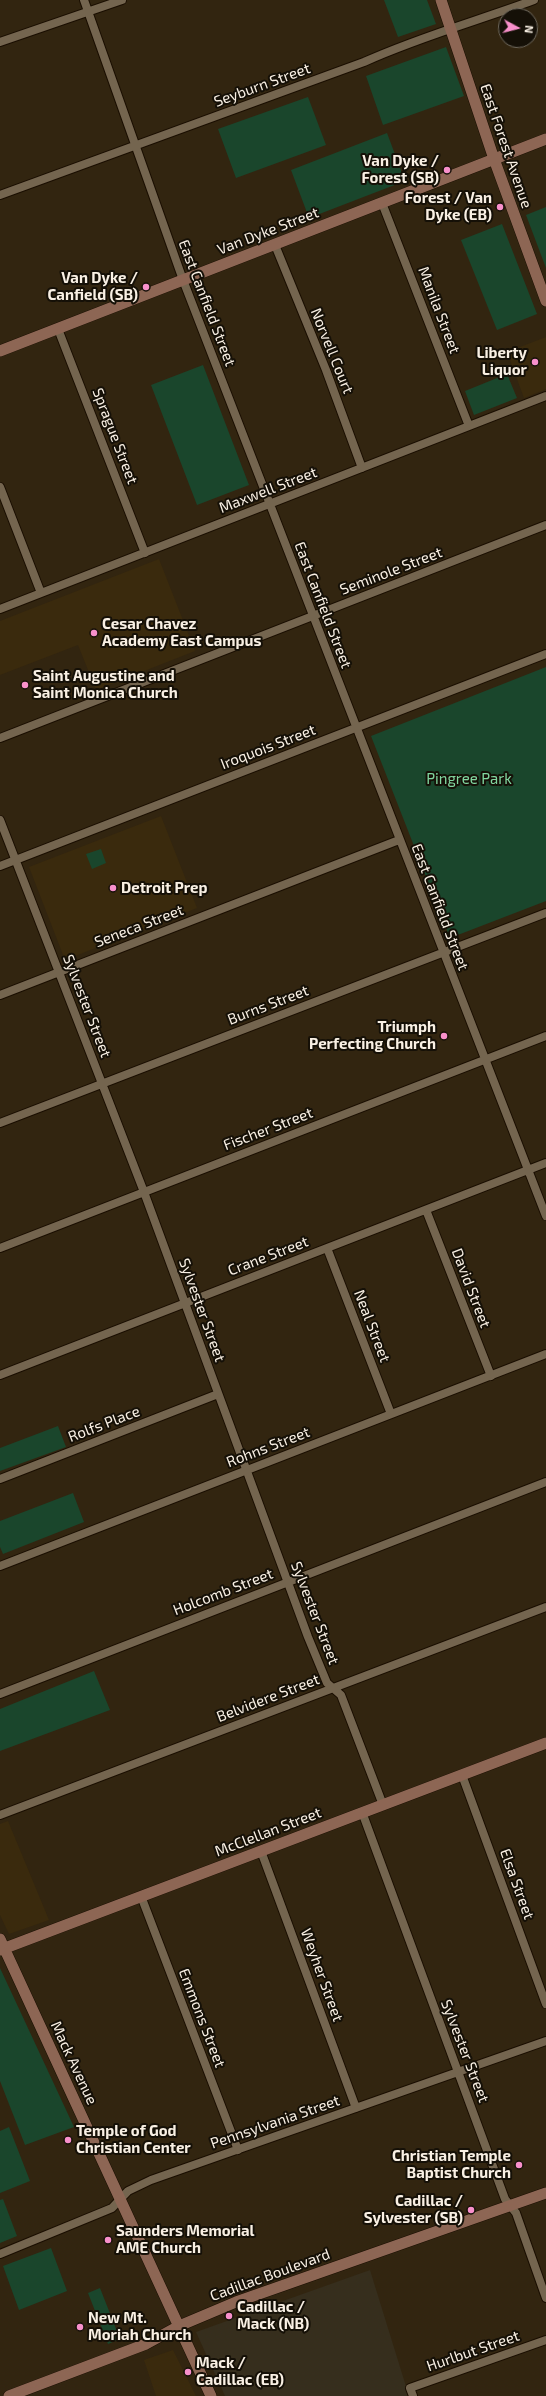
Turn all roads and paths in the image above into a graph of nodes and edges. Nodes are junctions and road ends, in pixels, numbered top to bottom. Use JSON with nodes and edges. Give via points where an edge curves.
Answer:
{"nodes":[{"id":1,"x":84,"y":0,"type":"edge"},
{"id":2,"x":122,"y":0,"type":"edge"},
{"id":3,"x":442,"y":0,"type":"edge"},
{"id":4,"x":534,"y":0,"type":"edge"},
{"id":5,"x":88,"y":12,"type":"junction"},
{"id":6,"x":452,"y":30,"type":"junction"},
{"id":7,"x":0,"y":42,"type":"edge"},
{"id":8,"x":546,"y":139,"type":"edge"},
{"id":9,"x":136,"y":146,"type":"junction"},
{"id":10,"x":494,"y":160,"type":"junction"},
{"id":11,"x":0,"y":196,"type":"edge"},
{"id":12,"x":382,"y":203,"type":"junction"},
{"id":13,"x":275,"y":245,"type":"junction"},
{"id":14,"x":183,"y":280,"type":"junction"},
{"id":15,"x":546,"y":301,"type":"edge"},
{"id":16,"x":58,"y":329,"type":"junction"},
{"id":17,"x":0,"y":351,"type":"edge"},
{"id":18,"x":546,"y":396,"type":"edge"},
{"id":19,"x":469,"y":426,"type":"junction"},
{"id":20,"x":362,"y":468,"type":"junction"},
{"id":21,"x":0,"y":487,"type":"edge"},
{"id":22,"x":269,"y":504,"type":"junction"},
{"id":23,"x":546,"y":525,"type":"edge"},
{"id":24,"x":145,"y":553,"type":"junction"},
{"id":25,"x":41,"y":593,"type":"junction"},
{"id":26,"x":0,"y":609,"type":"edge"},
{"id":27,"x":312,"y":616,"type":"junction"},
{"id":28,"x":546,"y":654,"type":"edge"},
{"id":29,"x":356,"y":728,"type":"junction"},
{"id":30,"x":0,"y":738,"type":"edge"},
{"id":31,"x":0,"y":820,"type":"edge"},
{"id":32,"x":399,"y":840,"type":"junction"},
{"id":33,"x":15,"y":860,"type":"junction"},
{"id":34,"x":0,"y":866,"type":"edge"},
{"id":35,"x":546,"y":913,"type":"edge"},
{"id":36,"x":444,"y":953,"type":"junction"},
{"id":37,"x":59,"y":972,"type":"junction"},
{"id":38,"x":0,"y":995,"type":"edge"},
{"id":39,"x":546,"y":1036,"type":"edge"},
{"id":40,"x":485,"y":1060,"type":"junction"},
{"id":41,"x":102,"y":1084,"type":"junction"},
{"id":42,"x":0,"y":1124,"type":"edge"},
{"id":43,"x":546,"y":1163,"type":"edge"},
{"id":44,"x":528,"y":1170,"type":"junction"},
{"id":45,"x":144,"y":1192,"type":"junction"},
{"id":46,"x":426,"y":1210,"type":"junction"},
{"id":47,"x":546,"y":1216,"type":"edge"},
{"id":48,"x":0,"y":1248,"type":"edge"},
{"id":49,"x":327,"y":1248,"type":"junction"},
{"id":50,"x":185,"y":1303,"type":"junction"},
{"id":51,"x":546,"y":1354,"type":"edge"},
{"id":52,"x":0,"y":1375,"type":"edge"},
{"id":53,"x":490,"y":1376,"type":"junction"},
{"id":54,"x":218,"y":1394,"type":"junction"},
{"id":55,"x":391,"y":1414,"type":"junction"},
{"id":56,"x":246,"y":1470,"type":"junction"},
{"id":57,"x":0,"y":1479,"type":"edge"},
{"id":58,"x":546,"y":1482,"type":"edge"},
{"id":59,"x":0,"y":1566,"type":"edge"},
{"id":60,"x":288,"y":1582,"type":"junction"},
{"id":61,"x":546,"y":1608,"type":"edge"},
{"id":62,"x":334,"y":1688,"type":"junction"},
{"id":63,"x":0,"y":1694,"type":"edge"},
{"id":64,"x":546,"y":1743,"type":"edge"},
{"id":65,"x":462,"y":1775,"type":"junction"},
{"id":66,"x":382,"y":1805,"type":"junction"},
{"id":67,"x":362,"y":1812,"type":"junction"},
{"id":68,"x":0,"y":1815,"type":"edge"},
{"id":69,"x":261,"y":1851,"type":"junction"},
{"id":70,"x":141,"y":1896,"type":"junction"},
{"id":71,"x":1,"y":1946,"type":"edge"},
{"id":72,"x":546,"y":2004,"type":"edge"},
{"id":73,"x":546,"y":2041,"type":"edge"},
{"id":74,"x":457,"y":2072,"type":"junction"},
{"id":75,"x":356,"y":2108,"type":"junction"},
{"id":76,"x":238,"y":2150,"type":"junction"},
{"id":77,"x":546,"y":2193,"type":"edge"},
{"id":78,"x":121,"y":2199,"type":"junction"},
{"id":79,"x":511,"y":2206,"type":"junction"},
{"id":80,"x":0,"y":2254,"type":"edge"},
{"id":81,"x":546,"y":2298,"type":"edge"},
{"id":82,"x":179,"y":2326,"type":"junction"},
{"id":83,"x":546,"y":2340,"type":"edge"},
{"id":84,"x":9,"y":2396,"type":"edge"},
{"id":85,"x":211,"y":2396,"type":"edge"},
{"id":86,"x":413,"y":2396,"type":"edge"}],
"edges":[{"from":1,"to":5,"type":"street","name":"East Canfield Street"},
{"from":2,"to":5,"type":"street"},
{"from":3,"to":6,"type":"main road","name":"East Forest Avenue"},
{"from":4,"to":6,"type":"street","name":"Seyburn Street"},
{"from":5,"to":7,"type":"street"},
{"from":5,"to":9,"type":"street","name":"East Canfield Street"},
{"from":6,"to":9,"type":"street","name":"Seyburn Street","via":[[398,47],[364,62]]},
{"from":6,"to":10,"type":"main road","name":"East Forest Avenue"},
{"from":8,"to":10,"type":"main road","name":"Van Dyke Street"},
{"from":9,"to":11,"type":"street","name":"Seyburn Street"},
{"from":9,"to":14,"type":"street","name":"East Canfield Street"},
{"from":10,"to":12,"type":"main road","name":"Van Dyke Street"},
{"from":10,"to":15,"type":"main road","name":"East Forest Avenue"},
{"from":12,"to":13,"type":"main road","name":"Van Dyke Street"},
{"from":12,"to":19,"type":"street","name":"Manila Street"},
{"from":13,"to":14,"type":"main road","name":"Van Dyke Street"},
{"from":13,"to":20,"type":"street","name":"Norvell Court","via":[[326,370]]},
{"from":14,"to":16,"type":"main road","name":"Van Dyke Street"},
{"from":14,"to":22,"type":"street","name":"East Canfield Street"},
{"from":16,"to":17,"type":"main road","name":"Van Dyke Street"},
{"from":16,"to":24,"type":"street","name":"Sprague Street"},
{"from":18,"to":19,"type":"street","name":"Maxwell Street"},
{"from":19,"to":20,"type":"street","name":"Maxwell Street"},
{"from":20,"to":22,"type":"street","name":"Maxwell Street"},
{"from":21,"to":25,"type":"street"},
{"from":22,"to":24,"type":"street","name":"Maxwell Street"},
{"from":22,"to":27,"type":"street","name":"East Canfield Street"},
{"from":23,"to":27,"type":"street","name":"Seminole Street"},
{"from":24,"to":25,"type":"street","name":"Maxwell Street"},
{"from":25,"to":26,"type":"street","name":"Maxwell Street"},
{"from":27,"to":29,"type":"street","name":"East Canfield Street"},
{"from":27,"to":30,"type":"street","name":"Seminole Street"},
{"from":28,"to":29,"type":"street","name":"Iroquois Street"},
{"from":29,"to":32,"type":"street","name":"East Canfield Street"},
{"from":29,"to":33,"type":"street","name":"Iroquois Street"},
{"from":31,"to":33,"type":"street","name":"Sylvester Street"},
{"from":32,"to":36,"type":"street","name":"East Canfield Street"},
{"from":32,"to":37,"type":"street","name":"Seneca Street"},
{"from":33,"to":34,"type":"street","name":"Iroquois Street"},
{"from":33,"to":37,"type":"street","name":"Sylvester Street"},
{"from":35,"to":36,"type":"street","name":"Burns Street"},
{"from":36,"to":40,"type":"street","name":"East Canfield Street"},
{"from":36,"to":41,"type":"street","name":"Burns Street"},
{"from":37,"to":38,"type":"street","name":"Seneca Street"},
{"from":37,"to":41,"type":"street","name":"Sylvester Street"},
{"from":39,"to":40,"type":"street","name":"Fischer Street"},
{"from":40,"to":44,"type":"street","name":"East Canfield Street"},
{"from":40,"to":45,"type":"street","name":"Fischer Street"},
{"from":41,"to":42,"type":"street","name":"Burns Street"},
{"from":41,"to":45,"type":"street","name":"Sylvester Street"},
{"from":43,"to":44,"type":"street","name":"Crane Street"},
{"from":44,"to":46,"type":"street","name":"Crane Street"},
{"from":44,"to":47,"type":"street","name":"East Canfield Street"},
{"from":45,"to":48,"type":"street","name":"Fischer Street"},
{"from":45,"to":50,"type":"street","name":"Sylvester Street"},
{"from":46,"to":49,"type":"street","name":"Crane Street"},
{"from":46,"to":53,"type":"street","name":"David Street"},
{"from":49,"to":50,"type":"street","name":"Crane Street"},
{"from":49,"to":55,"type":"street","name":"Neal Street"},
{"from":50,"to":52,"type":"street","name":"Crane Street"},
{"from":50,"to":54,"type":"street","name":"Sylvester Street"},
{"from":51,"to":53,"type":"street","name":"Rohns Street"},
{"from":53,"to":55,"type":"street","name":"Rohns Street"},
{"from":54,"to":56,"type":"street","name":"Sylvester Street"},
{"from":54,"to":57,"type":"street","name":"Rolfs Place"},
{"from":55,"to":56,"type":"street","name":"Rohns Street"},
{"from":56,"to":59,"type":"street","name":"Rohns Street"},
{"from":56,"to":60,"type":"street","name":"Sylvester Street"},
{"from":58,"to":60,"type":"street","name":"Holcomb Street"},
{"from":60,"to":62,"type":"street","name":"Sylvester Street","via":[[325,1679]]},
{"from":60,"to":63,"type":"street","name":"Holcomb Street"},
{"from":61,"to":62,"type":"street","name":"Belvidere Street"},
{"from":62,"to":66,"type":"street","name":"Sylvester Street","via":[[341,1695]]},
{"from":62,"to":68,"type":"street","name":"Belvidere Street"},
{"from":64,"to":65,"type":"main road","name":"McClellan Street"},
{"from":65,"to":66,"type":"main road","name":"McClellan Street"},
{"from":65,"to":72,"type":"street","name":"Elsa Street"},
{"from":66,"to":67,"type":"main road","name":"McClellan Street"},
{"from":67,"to":69,"type":"main road","name":"McClellan Street"},
{"from":67,"to":74,"type":"street","name":"Sylvester Street"},
{"from":69,"to":70,"type":"main road","name":"McClellan Street"},
{"from":69,"to":75,"type":"street","name":"Weyher Street"},
{"from":70,"to":71,"type":"main road","name":"McClellan Street"},
{"from":70,"to":76,"type":"street","name":"Emmons Street"},
{"from":71,"to":78,"type":"main road","name":"Mack Avenue"},
{"from":73,"to":74,"type":"street","name":"Pennsylvania Street"},
{"from":74,"to":75,"type":"street","name":"Pennsylvania Street"},
{"from":74,"to":79,"type":"street","name":"Sylvester Street","via":[[505,2199]]},
{"from":75,"to":76,"type":"street","name":"Pennsylvania Street"},
{"from":76,"to":78,"type":"street","name":"Pennsylvania Street","via":[[152,2180],[128,2191]]},
{"from":77,"to":79,"type":"main road","name":"Cadillac Boulevard"},
{"from":78,"to":80,"type":"street","name":"Pennsylvania Street","via":[[112,2208],[86,2221]]},
{"from":78,"to":82,"type":"main road","name":"Mack Avenue"},
{"from":79,"to":81,"type":"street","name":"Sylvester Street"},
{"from":79,"to":82,"type":"main road","name":"Cadillac Boulevard","via":[[244,2299]]},
{"from":82,"to":84,"type":"main road","name":"Cadillac Boulevard","via":[[146,2344]]},
{"from":82,"to":85,"type":"main road","name":"Mack Avenue"},
{"from":83,"to":86,"type":"street","name":"Hurlbut Street","via":[[410,2388]]}]}
